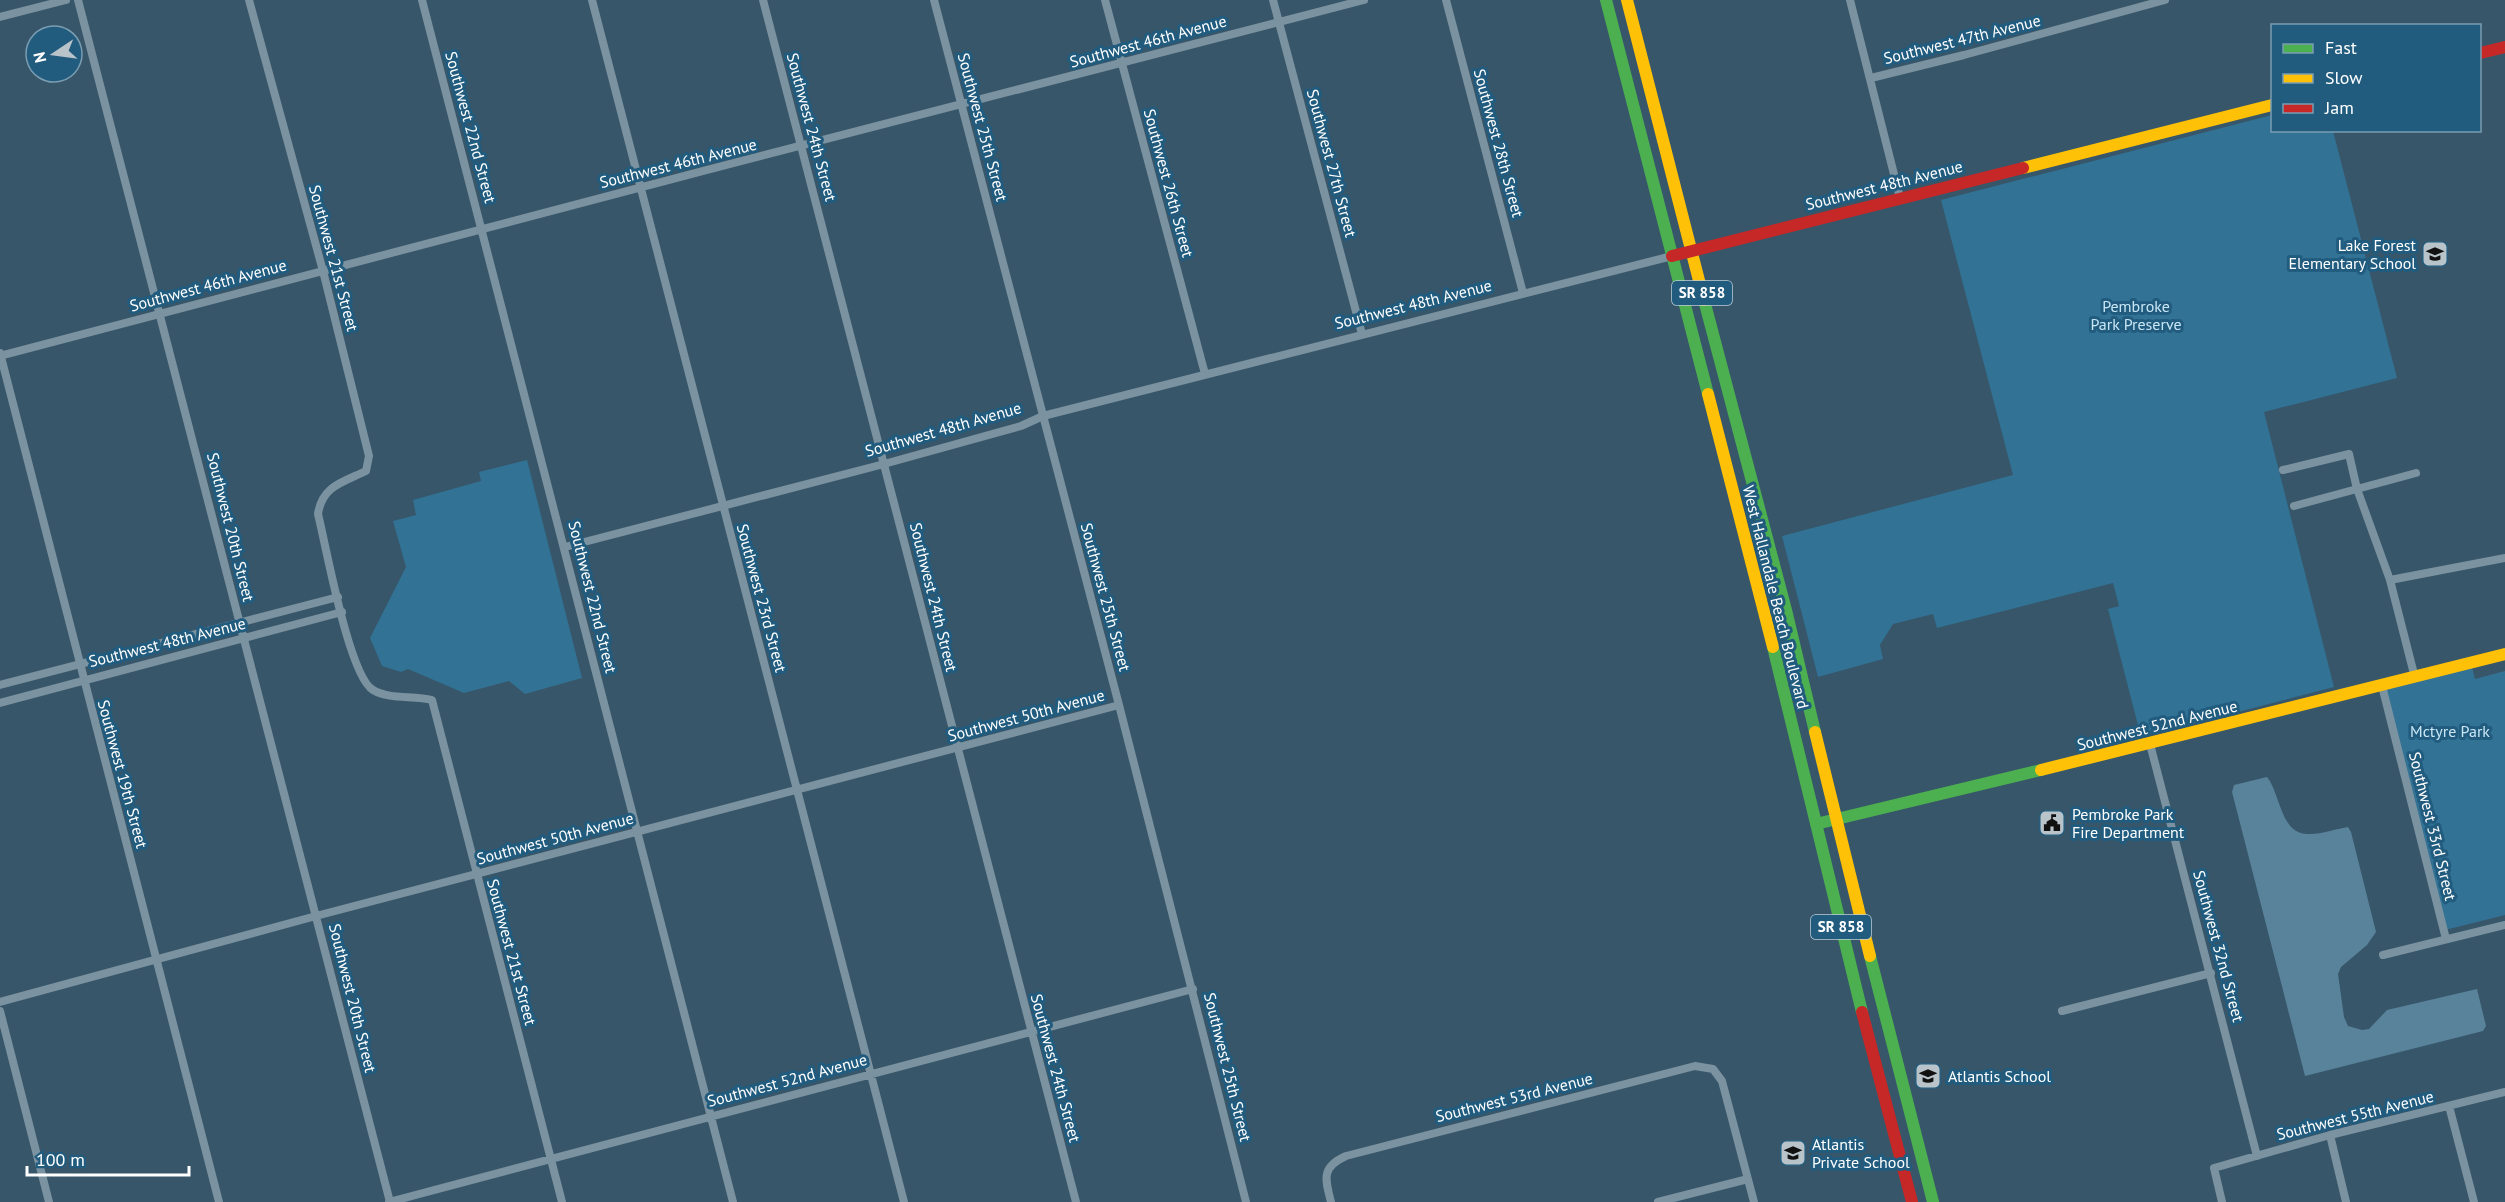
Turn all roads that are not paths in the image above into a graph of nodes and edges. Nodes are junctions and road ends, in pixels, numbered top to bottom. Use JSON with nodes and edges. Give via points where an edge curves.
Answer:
{"nodes":[{"id":1,"x":66,"y":0,"type":"edge"},
{"id":2,"x":78,"y":0,"type":"edge"},
{"id":3,"x":249,"y":0,"type":"edge"},
{"id":4,"x":422,"y":0,"type":"edge"},
{"id":5,"x":592,"y":0,"type":"edge"},
{"id":6,"x":763,"y":0,"type":"edge"},
{"id":7,"x":934,"y":0,"type":"edge"},
{"id":8,"x":1106,"y":0,"type":"edge"},
{"id":9,"x":1273,"y":0,"type":"edge"},
{"id":10,"x":1364,"y":0,"type":"edge"},
{"id":11,"x":1446,"y":0,"type":"edge"},
{"id":12,"x":1606,"y":0,"type":"edge"},
{"id":13,"x":1618,"y":0,"type":"edge"},
{"id":14,"x":1628,"y":0,"type":"edge"},
{"id":15,"x":1850,"y":0,"type":"edge"},
{"id":16,"x":2164,"y":0,"type":"edge"},
{"id":17,"x":0,"y":17,"type":"edge"},
{"id":18,"x":1279,"y":22,"type":"junction"},
{"id":19,"x":2505,"y":47,"type":"edge"},
{"id":20,"x":2481,"y":53,"type":"edge"},
{"id":21,"x":1642,"y":55,"type":"junction"},
{"id":22,"x":1121,"y":63,"type":"junction"},
{"id":23,"x":1871,"y":78,"type":"junction"},
{"id":24,"x":961,"y":105,"type":"junction"},
{"id":25,"x":2271,"y":105,"type":"edge"},
{"id":26,"x":801,"y":147,"type":"junction"},
{"id":27,"x":640,"y":187,"type":"junction"},
{"id":28,"x":1900,"y":198,"type":"junction"},
{"id":29,"x":482,"y":228,"type":"junction"},
{"id":30,"x":1691,"y":250,"type":"junction"},
{"id":31,"x":1672,"y":256,"type":"junction"},
{"id":32,"x":323,"y":271,"type":"junction"},
{"id":33,"x":1523,"y":293,"type":"junction"},
{"id":34,"x":160,"y":313,"type":"junction"},
{"id":35,"x":1362,"y":334,"type":"junction"},
{"id":36,"x":0,"y":355,"type":"edge"},
{"id":37,"x":1205,"y":374,"type":"junction"},
{"id":38,"x":1043,"y":416,"type":"junction"},
{"id":39,"x":884,"y":464,"type":"junction"},
{"id":40,"x":2283,"y":470,"type":"dead end"},
{"id":41,"x":2416,"y":474,"type":"dead end"},
{"id":42,"x":2357,"y":489,"type":"junction"},
{"id":43,"x":722,"y":505,"type":"junction"},
{"id":44,"x":2294,"y":506,"type":"dead end"},
{"id":45,"x":565,"y":547,"type":"junction"},
{"id":46,"x":2505,"y":558,"type":"edge"},
{"id":47,"x":2390,"y":580,"type":"junction"},
{"id":48,"x":338,"y":597,"type":"junction"},
{"id":49,"x":1786,"y":610,"type":"junction"},
{"id":50,"x":342,"y":612,"type":"junction"},
{"id":51,"x":240,"y":622,"type":"junction"},
{"id":52,"x":244,"y":640,"type":"junction"},
{"id":53,"x":1774,"y":651,"type":"junction"},
{"id":54,"x":2505,"y":654,"type":"edge"},
{"id":55,"x":79,"y":664,"type":"junction"},
{"id":56,"x":2415,"y":678,"type":"junction"},
{"id":57,"x":83,"y":681,"type":"junction"},
{"id":58,"x":0,"y":685,"type":"edge"},
{"id":59,"x":2382,"y":687,"type":"junction"},
{"id":60,"x":0,"y":703,"type":"edge"},
{"id":61,"x":1119,"y":705,"type":"junction"},
{"id":62,"x":2150,"y":744,"type":"junction"},
{"id":63,"x":957,"y":748,"type":"junction"},
{"id":64,"x":796,"y":790,"type":"junction"},
{"id":65,"x":1836,"y":819,"type":"junction"},
{"id":66,"x":1816,"y":824,"type":"junction"},
{"id":67,"x":638,"y":832,"type":"junction"},
{"id":68,"x":477,"y":874,"type":"junction"},
{"id":69,"x":316,"y":916,"type":"junction"},
{"id":70,"x":2505,"y":925,"type":"edge"},
{"id":71,"x":2446,"y":939,"type":"junction"},
{"id":72,"x":2383,"y":955,"type":"dead end"},
{"id":73,"x":156,"y":959,"type":"junction"},
{"id":74,"x":2211,"y":973,"type":"junction"},
{"id":75,"x":1193,"y":989,"type":"junction"},
{"id":76,"x":0,"y":1002,"type":"edge"},
{"id":77,"x":0,"y":1011,"type":"edge"},
{"id":78,"x":2062,"y":1011,"type":"dead end"},
{"id":79,"x":1031,"y":1032,"type":"junction"},
{"id":80,"x":872,"y":1075,"type":"junction"},
{"id":81,"x":2505,"y":1092,"type":"edge"},
{"id":82,"x":2449,"y":1106,"type":"junction"},
{"id":83,"x":712,"y":1117,"type":"junction"},
{"id":84,"x":2330,"y":1136,"type":"junction"},
{"id":85,"x":2257,"y":1156,"type":"junction"},
{"id":86,"x":551,"y":1160,"type":"junction"},
{"id":87,"x":1748,"y":1179,"type":"junction"},
{"id":88,"x":49,"y":1202,"type":"edge"},
{"id":89,"x":219,"y":1202,"type":"edge"},
{"id":90,"x":390,"y":1202,"type":"edge"},
{"id":91,"x":562,"y":1202,"type":"edge"},
{"id":92,"x":733,"y":1202,"type":"edge"},
{"id":93,"x":904,"y":1202,"type":"edge"},
{"id":94,"x":1076,"y":1202,"type":"edge"},
{"id":95,"x":1246,"y":1202,"type":"edge"},
{"id":96,"x":1331,"y":1202,"type":"edge"},
{"id":97,"x":1658,"y":1202,"type":"edge"},
{"id":98,"x":1754,"y":1202,"type":"edge"},
{"id":99,"x":1912,"y":1202,"type":"edge"},
{"id":100,"x":1932,"y":1202,"type":"edge"},
{"id":101,"x":2222,"y":1202,"type":"edge"},
{"id":102,"x":2346,"y":1202,"type":"edge"},
{"id":103,"x":2474,"y":1202,"type":"edge"}],
"edges":[{"from":1,"to":17,"type":"street"},
{"from":2,"to":34,"type":"street","name":"Southwest 20th Street"},
{"from":3,"to":32,"type":"street","name":"Southwest 21st Street"},
{"from":4,"to":29,"type":"street","name":"Southwest 22nd Street"},
{"from":5,"to":27,"type":"street","name":"Southwest 23rd Street"},
{"from":6,"to":26,"type":"street","name":"Southwest 24th Street"},
{"from":7,"to":24,"type":"street","name":"Southwest 25th Street"},
{"from":8,"to":22,"type":"street","name":"Southwest 26th Street"},
{"from":9,"to":18,"type":"street","name":"Southwest 27th Street"},
{"from":10,"to":18,"type":"street","name":"Southwest 46th Avenue"},
{"from":11,"to":33,"type":"street","name":"Southwest 28th Street"},
{"from":12,"to":31,"type":"main road","name":"West Hallandale Beach Boulevard","number":"SR 858"},
{"from":13,"to":21,"type":"main road","via":[[1627,34]]},
{"from":14,"to":21,"type":"main road","name":"West Hallandale Beach Boulevard","number":"SR 858"},
{"from":15,"to":23,"type":"street"},
{"from":16,"to":23,"type":"street","name":"Southwest 47th Avenue"},
{"from":18,"to":22,"type":"street","name":"Southwest 46th Avenue"},
{"from":18,"to":35,"type":"street","name":"Southwest 27th Street"},
{"from":19,"to":20,"type":"main road"},
{"from":21,"to":30,"type":"main road","name":"West Hallandale Beach Boulevard","number":"SR 858"},
{"from":22,"to":24,"type":"street","name":"Southwest 46th Avenue"},
{"from":22,"to":37,"type":"street","name":"Southwest 26th Street"},
{"from":23,"to":28,"type":"street"},
{"from":24,"to":26,"type":"street","name":"Southwest 46th Avenue"},
{"from":24,"to":38,"type":"street","name":"Southwest 25th Street"},
{"from":25,"to":28,"type":"main road","name":"Southwest 48th Avenue"},
{"from":26,"to":27,"type":"street","name":"Southwest 46th Avenue"},
{"from":26,"to":39,"type":"street","name":"Southwest 24th Street"},
{"from":27,"to":29,"type":"street","name":"Southwest 46th Avenue"},
{"from":27,"to":43,"type":"street","name":"Southwest 23rd Street"},
{"from":28,"to":30,"type":"main road","name":"Southwest 48th Avenue"},
{"from":29,"to":32,"type":"street","name":"Southwest 46th Avenue"},
{"from":29,"to":45,"type":"street","name":"Southwest 22nd Street"},
{"from":30,"to":31,"type":"main road","name":"Southwest 48th Avenue"},
{"from":30,"to":49,"type":"main road","name":"West Hallandale Beach Boulevard","number":"SR 858"},
{"from":31,"to":33,"type":"street","name":"Southwest 48th Avenue"},
{"from":31,"to":53,"type":"main road","name":"West Hallandale Beach Boulevard","number":"SR 858"},
{"from":32,"to":34,"type":"street","name":"Southwest 46th Avenue"},
{"from":32,"to":48,"type":"street","name":"Southwest 21st Street","via":[[369,456],[366,471],[328,490],[320,501],[318,514]]},
{"from":33,"to":35,"type":"street","name":"Southwest 48th Avenue"},
{"from":34,"to":36,"type":"street","name":"Southwest 46th Avenue"},
{"from":34,"to":51,"type":"street","name":"Southwest 20th Street"},
{"from":35,"to":37,"type":"street","name":"Southwest 48th Avenue"},
{"from":36,"to":55,"type":"street","name":"Southwest 19th Street"},
{"from":37,"to":38,"type":"street","name":"Southwest 48th Avenue"},
{"from":38,"to":39,"type":"street","name":"Southwest 48th Avenue","via":[[1021,426]]},
{"from":38,"to":61,"type":"street","name":"Southwest 25th Street"},
{"from":39,"to":43,"type":"street","name":"Southwest 48th Avenue"},
{"from":39,"to":63,"type":"street","name":"Southwest 24th Street"},
{"from":40,"to":42,"type":"street","via":[[2349,454]]},
{"from":41,"to":42,"type":"street"},
{"from":42,"to":44,"type":"street"},
{"from":42,"to":47,"type":"street"},
{"from":43,"to":45,"type":"street","name":"Southwest 48th Avenue"},
{"from":43,"to":64,"type":"street","name":"Southwest 23rd Street"},
{"from":45,"to":67,"type":"street","name":"Southwest 22nd Street"},
{"from":46,"to":47,"type":"street"},
{"from":47,"to":56,"type":"street"},
{"from":48,"to":50,"type":"street"},
{"from":48,"to":51,"type":"street","name":"Southwest 48th Avenue"},
{"from":49,"to":53,"type":"main road"},
{"from":49,"to":65,"type":"main road","name":"West Hallandale Beach Boulevard","number":"SR 858"},
{"from":50,"to":52,"type":"street","name":"Southwest 48th Avenue"},
{"from":50,"to":68,"type":"street","name":"Southwest 21st Street","via":[[357,670],[371,689],[385,695],[432,700]]},
{"from":51,"to":52,"type":"street","name":"Southwest 20th Street"},
{"from":51,"to":55,"type":"street","name":"Southwest 48th Avenue"},
{"from":52,"to":57,"type":"street","name":"Southwest 48th Avenue"},
{"from":52,"to":69,"type":"street","name":"Southwest 20th Street"},
{"from":53,"to":66,"type":"main road","name":"West Hallandale Beach Boulevard","number":"SR 858"},
{"from":54,"to":56,"type":"main road","name":"Southwest 52nd Avenue"},
{"from":55,"to":57,"type":"street","name":"Southwest 19th Street"},
{"from":55,"to":58,"type":"street","name":"Southwest 48th Avenue"},
{"from":56,"to":59,"type":"main road","name":"Southwest 52nd Avenue"},
{"from":57,"to":60,"type":"street","name":"Southwest 48th Avenue"},
{"from":57,"to":73,"type":"street","name":"Southwest 19th Street"},
{"from":59,"to":62,"type":"main road","name":"Southwest 52nd Avenue"},
{"from":59,"to":71,"type":"street","name":"Southwest 33rd Street"},
{"from":61,"to":63,"type":"street","name":"Southwest 50th Avenue"},
{"from":61,"to":75,"type":"street","name":"Southwest 25th Street"},
{"from":62,"to":65,"type":"main road","name":"Southwest 52nd Avenue"},
{"from":62,"to":74,"type":"street","name":"Southwest 32nd Street"},
{"from":63,"to":64,"type":"street","name":"Southwest 50th Avenue"},
{"from":63,"to":79,"type":"street","name":"Southwest 24th Street"},
{"from":64,"to":67,"type":"street","name":"Southwest 50th Avenue"},
{"from":64,"to":80,"type":"street","name":"Southwest 23rd Street"},
{"from":65,"to":66,"type":"main road","name":"Southwest 52nd Avenue"},
{"from":65,"to":100,"type":"main road","name":"West Hallandale Beach Boulevard","number":"SR 858"},
{"from":66,"to":99,"type":"main road","name":"West Hallandale Beach Boulevard","number":"SR 858"},
{"from":67,"to":68,"type":"street","name":"Southwest 50th Avenue"},
{"from":67,"to":83,"type":"street","name":"Southwest 22nd Street"},
{"from":68,"to":69,"type":"street","name":"Southwest 50th Avenue"},
{"from":68,"to":86,"type":"street","name":"Southwest 21st Street"},
{"from":69,"to":73,"type":"street","name":"Southwest 50th Avenue"},
{"from":69,"to":90,"type":"street","name":"Southwest 20th Street"},
{"from":70,"to":71,"type":"street"},
{"from":71,"to":72,"type":"street"},
{"from":73,"to":76,"type":"street","name":"Southwest 50th Avenue"},
{"from":73,"to":89,"type":"street","name":"Southwest 19th Street"},
{"from":74,"to":78,"type":"street"},
{"from":74,"to":85,"type":"street","name":"Southwest 32nd Street"},
{"from":75,"to":79,"type":"street","name":"Southwest 52nd Avenue"},
{"from":75,"to":95,"type":"street","name":"Southwest 25th Street"},
{"from":77,"to":88,"type":"street"},
{"from":79,"to":80,"type":"street","name":"Southwest 52nd Avenue"},
{"from":79,"to":94,"type":"street","name":"Southwest 24th Street"},
{"from":80,"to":83,"type":"street","name":"Southwest 52nd Avenue"},
{"from":80,"to":93,"type":"street","name":"Southwest 23rd Street"},
{"from":81,"to":82,"type":"street","name":"Southwest 55th Avenue"},
{"from":82,"to":84,"type":"street","name":"Southwest 55th Avenue"},
{"from":82,"to":103,"type":"street"},
{"from":83,"to":86,"type":"street","name":"Southwest 52nd Avenue"},
{"from":83,"to":92,"type":"street","name":"Southwest 22nd Street"},
{"from":84,"to":85,"type":"street","name":"Southwest 55th Avenue"},
{"from":84,"to":102,"type":"street"},
{"from":85,"to":101,"type":"street","name":"Southwest 55th Avenue","via":[[2214,1168]]},
{"from":86,"to":90,"type":"street","name":"Southwest 52nd Avenue"},
{"from":86,"to":91,"type":"street","name":"Southwest 21st Street"},
{"from":87,"to":96,"type":"street","name":"Southwest 53rd Avenue","via":[[1722,1081],[1713,1069],[1695,1066],[1346,1156],[1327,1170]]},
{"from":87,"to":97,"type":"street"},
{"from":87,"to":98,"type":"street"}]}
